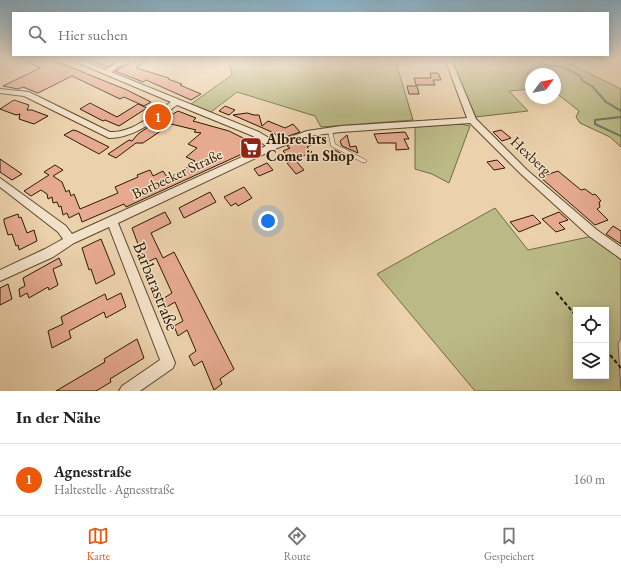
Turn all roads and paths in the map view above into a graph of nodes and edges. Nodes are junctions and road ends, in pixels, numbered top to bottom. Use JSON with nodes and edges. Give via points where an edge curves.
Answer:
{"nodes":[{"id":1,"x":115,"y":77,"type":"edge"},
{"id":2,"x":455,"y":77,"type":"edge"},
{"id":3,"x":0,"y":91,"type":"edge"},
{"id":4,"x":176,"y":102,"type":"junction"},
{"id":5,"x":472,"y":120,"type":"junction"},
{"id":6,"x":330,"y":130,"type":"junction"},
{"id":7,"x":272,"y":148,"type":"junction"},
{"id":8,"x":364,"y":161,"type":"dead end"},
{"id":9,"x":0,"y":182,"type":"edge"},
{"id":10,"x":112,"y":222,"type":"junction"},
{"id":11,"x":70,"y":240,"type":"junction"},
{"id":12,"x":621,"y":254,"type":"edge"},
{"id":13,"x":0,"y":276,"type":"edge"},
{"id":14,"x":556,"y":292,"type":"dead end"},
{"id":15,"x":573,"y":312,"type":"edge"},
{"id":16,"x":609,"y":354,"type":"edge"},
{"id":17,"x":621,"y":368,"type":"edge"},
{"id":18,"x":127,"y":391,"type":"edge"}],
"edges":[{"from":1,"to":4,"type":"street"},
{"from":2,"to":5,"type":"street","name":"Hexberg"},
{"from":3,"to":4,"type":"street","via":[[26,94],[109,135],[116,136],[130,132]]},
{"from":4,"to":7,"type":"street","via":[[256,134],[266,140]]},
{"from":5,"to":6,"type":"street","name":"Borbecker Straße"},
{"from":5,"to":12,"type":"street","name":"Hexberg","via":[[524,172],[587,228]]},
{"from":6,"to":7,"type":"street","name":"Borbecker Straße","via":[[307,134]]},
{"from":6,"to":8,"type":"lane","via":[[333,145]]},
{"from":7,"to":10,"type":"street","name":"Borbecker Straße"},
{"from":9,"to":11,"type":"street","via":[[62,229]]},
{"from":10,"to":11,"type":"street","name":"Borbecker Straße"},
{"from":10,"to":18,"type":"street","name":"Barbarastraße","via":[[168,363]]},
{"from":11,"to":13,"type":"street","name":"Borbecker Straße"},
{"from":14,"to":15,"type":"path"},
{"from":16,"to":17,"type":"path"}]}
